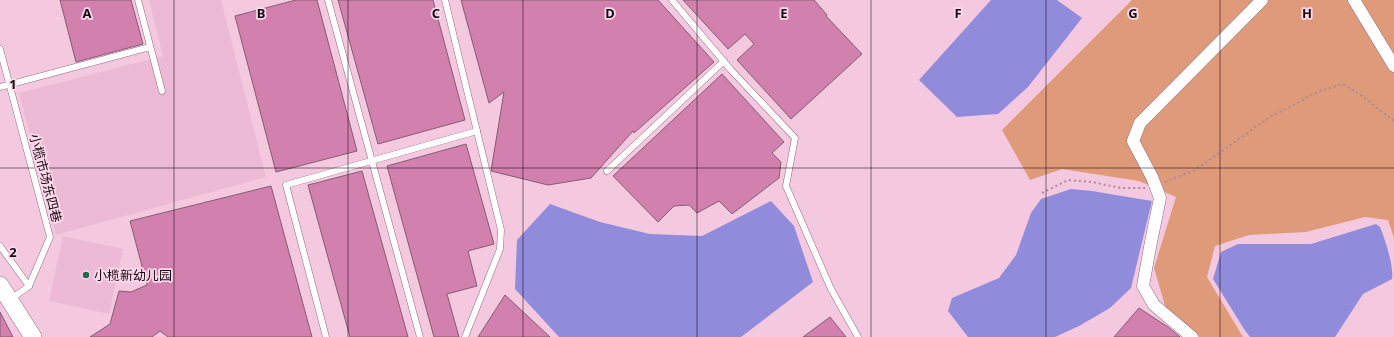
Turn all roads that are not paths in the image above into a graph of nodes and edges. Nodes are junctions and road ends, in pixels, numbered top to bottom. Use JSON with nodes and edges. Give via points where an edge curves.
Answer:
{"nodes":[{"id":1,"x":138,"y":0,"type":"edge"},
{"id":2,"x":328,"y":0,"type":"edge"},
{"id":3,"x":445,"y":0,"type":"edge"},
{"id":4,"x":672,"y":0,"type":"edge"},
{"id":5,"x":1262,"y":0,"type":"edge"},
{"id":6,"x":1354,"y":0,"type":"edge"},
{"id":7,"x":150,"y":47,"type":"junction"},
{"id":8,"x":0,"y":49,"type":"edge"},
{"id":9,"x":724,"y":62,"type":"junction"},
{"id":10,"x":1394,"y":66,"type":"edge"},
{"id":11,"x":10,"y":85,"type":"junction"},
{"id":12,"x":0,"y":87,"type":"edge"},
{"id":13,"x":162,"y":90,"type":"dead end"},
{"id":14,"x":477,"y":131,"type":"junction"},
{"id":15,"x":371,"y":160,"type":"junction"},
{"id":16,"x":607,"y":171,"type":"dead end"},
{"id":17,"x":0,"y":246,"type":"edge"},
{"id":18,"x":0,"y":285,"type":"edge"},
{"id":19,"x":29,"y":286,"type":"junction"},
{"id":20,"x":10,"y":300,"type":"junction"},
{"id":21,"x":33,"y":337,"type":"edge"},
{"id":22,"x":326,"y":337,"type":"edge"},
{"id":23,"x":420,"y":337,"type":"edge"},
{"id":24,"x":465,"y":337,"type":"edge"},
{"id":25,"x":858,"y":337,"type":"edge"},
{"id":26,"x":1192,"y":337,"type":"edge"}],
"edges":[{"from":1,"to":7,"type":"lane"},
{"from":2,"to":15,"type":"lane"},
{"from":3,"to":14,"type":"lane"},
{"from":4,"to":9,"type":"lane"},
{"from":5,"to":26,"type":"street","via":[[1140,123],[1133,141],[1160,198],[1143,286],[1154,305]]},
{"from":6,"to":10,"type":"street"},
{"from":7,"to":11,"type":"lane"},
{"from":7,"to":13,"type":"lane"},
{"from":8,"to":11,"type":"lane","name":"小榄市场东四巷"},
{"from":9,"to":16,"type":"lane"},
{"from":9,"to":25,"type":"lane","via":[[795,138],[786,186],[831,289]]},
{"from":11,"to":12,"type":"lane"},
{"from":11,"to":19,"type":"lane","name":"小榄市场东四巷","via":[[50,237]]},
{"from":14,"to":15,"type":"lane"},
{"from":14,"to":24,"type":"lane","via":[[501,230],[500,249]]},
{"from":15,"to":22,"type":"lane","via":[[286,185]]},
{"from":15,"to":23,"type":"lane"},
{"from":17,"to":19,"type":"lane"},
{"from":18,"to":20,"type":"street"},
{"from":19,"to":20,"type":"lane"},
{"from":20,"to":21,"type":"street"}]}
